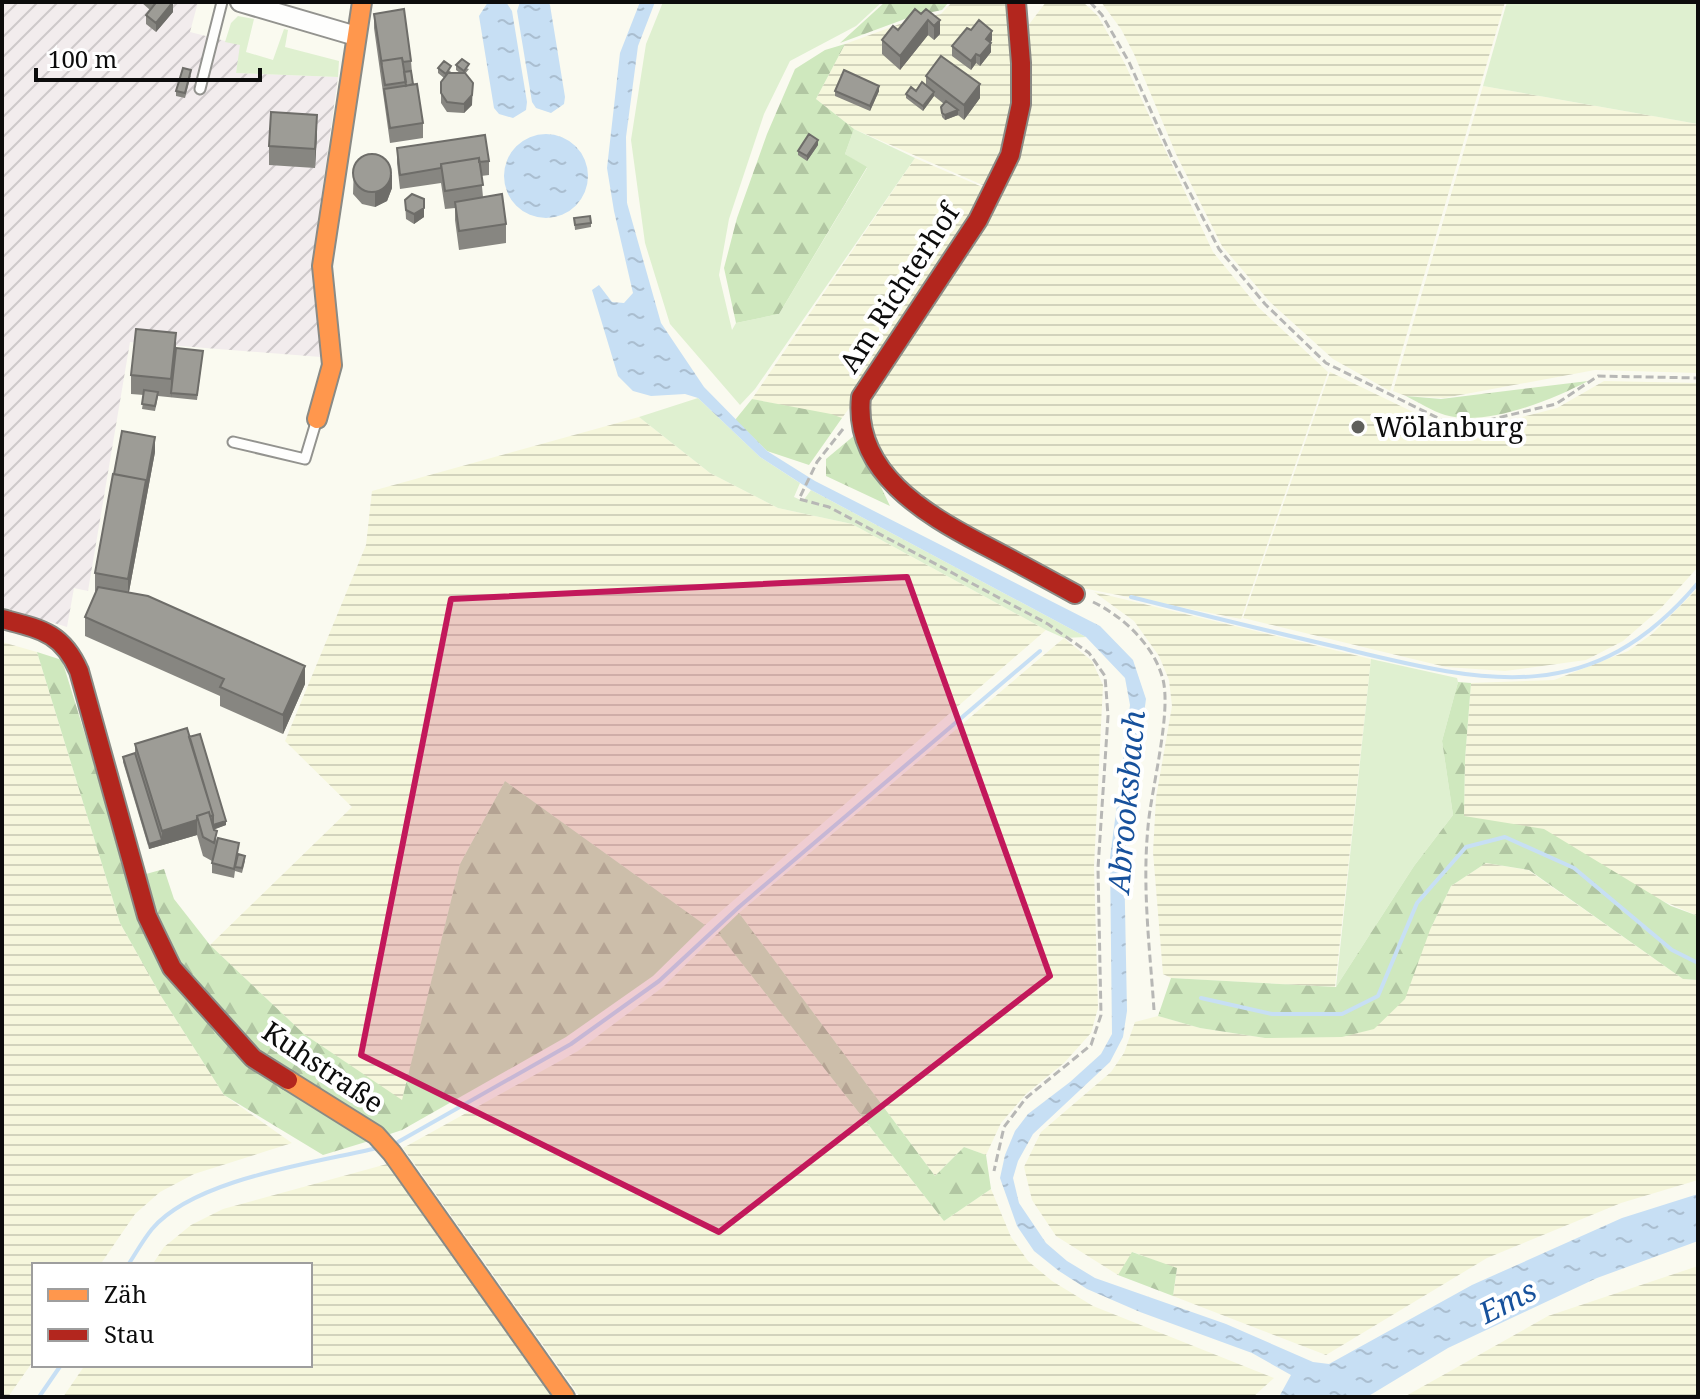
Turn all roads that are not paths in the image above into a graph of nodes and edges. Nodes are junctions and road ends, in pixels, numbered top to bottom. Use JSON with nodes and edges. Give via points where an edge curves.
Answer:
{"nodes":[{"id":1,"x":222,"y":2,"type":"edge"},
{"id":2,"x":240,"y":2,"type":"edge"},
{"id":3,"x":362,"y":2,"type":"edge"},
{"id":4,"x":1016,"y":2,"type":"edge"},
{"id":5,"x":356,"y":36,"type":"junction"},
{"id":6,"x":200,"y":89,"type":"dead end"},
{"id":7,"x":317,"y":419,"type":"joint"},
{"id":8,"x":233,"y":442,"type":"dead end"},
{"id":9,"x":1075,"y":594,"type":"road end"},
{"id":10,"x":2,"y":619,"type":"edge"},
{"id":11,"x":565,"y":1397,"type":"edge"}],
"edges":[{"from":1,"to":6,"type":"lane"},
{"from":2,"to":5,"type":"street"},
{"from":3,"to":5,"type":"street"},
{"from":4,"to":9,"type":"street","name":"Am Richterhof","via":[[1021,104],[1010,155],[978,220],[861,397],[858,411],[878,463],[918,507]]},
{"from":5,"to":7,"type":"street","via":[[322,266],[332,365]]},
{"from":7,"to":8,"type":"lane","via":[[305,459]]},
{"from":10,"to":11,"type":"street","name":"Kuhstraße","via":[[53,633],[69,647],[147,916],[172,968],[253,1058],[376,1135]]}]}
